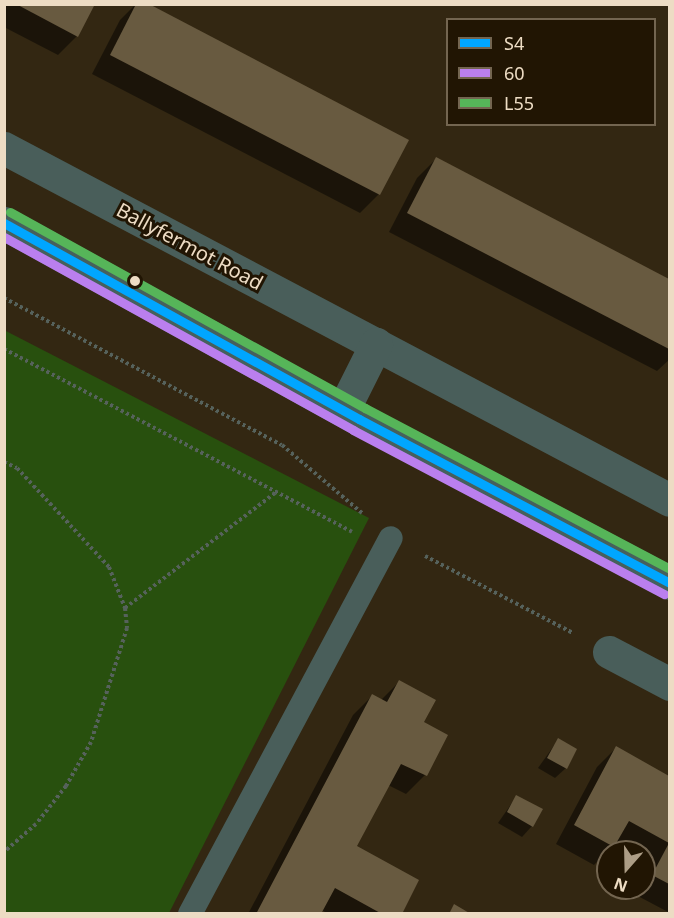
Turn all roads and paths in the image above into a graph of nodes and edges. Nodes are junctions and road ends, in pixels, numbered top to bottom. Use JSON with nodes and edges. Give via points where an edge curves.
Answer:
{"nodes":[{"id":1,"x":4,"y":148,"type":"edge"},
{"id":2,"x":4,"y":223,"type":"edge"},
{"id":3,"x":4,"y":298,"type":"edge"},
{"id":4,"x":376,"y":344,"type":"junction"},
{"id":5,"x":4,"y":349,"type":"edge"},
{"id":6,"x":343,"y":410,"type":"junction"},
{"id":7,"x":4,"y":462,"type":"edge"},
{"id":8,"x":276,"y":492,"type":"junction"},
{"id":9,"x":669,"y":500,"type":"edge"},
{"id":10,"x":391,"y":538,"type":"junction"},
{"id":11,"x":669,"y":584,"type":"edge"},
{"id":12,"x":125,"y":608,"type":"junction"},
{"id":13,"x":609,"y":652,"type":"joint"},
{"id":14,"x":669,"y":684,"type":"edge"},
{"id":15,"x":4,"y":852,"type":"edge"},
{"id":16,"x":190,"y":914,"type":"edge"}],
"edges":[{"from":1,"to":4,"type":"street","name":"Ballyfermot Road"},
{"from":2,"to":6,"type":"main road"},
{"from":3,"to":10,"type":"path","via":[[282,445]]},
{"from":4,"to":6,"type":"street"},
{"from":4,"to":9,"type":"street","name":"Ballyfermot Road"},
{"from":5,"to":8,"type":"path"},
{"from":6,"to":11,"type":"main road"},
{"from":7,"to":12,"type":"path","via":[[17,468],[109,567]]},
{"from":8,"to":10,"type":"path","via":[[359,536]]},
{"from":8,"to":12,"type":"path"},
{"from":10,"to":13,"type":"path"},
{"from":10,"to":16,"type":"lane"},
{"from":12,"to":15,"type":"path","via":[[127,628],[120,657],[91,742],[66,786],[36,824]]},
{"from":13,"to":14,"type":"street"}]}
